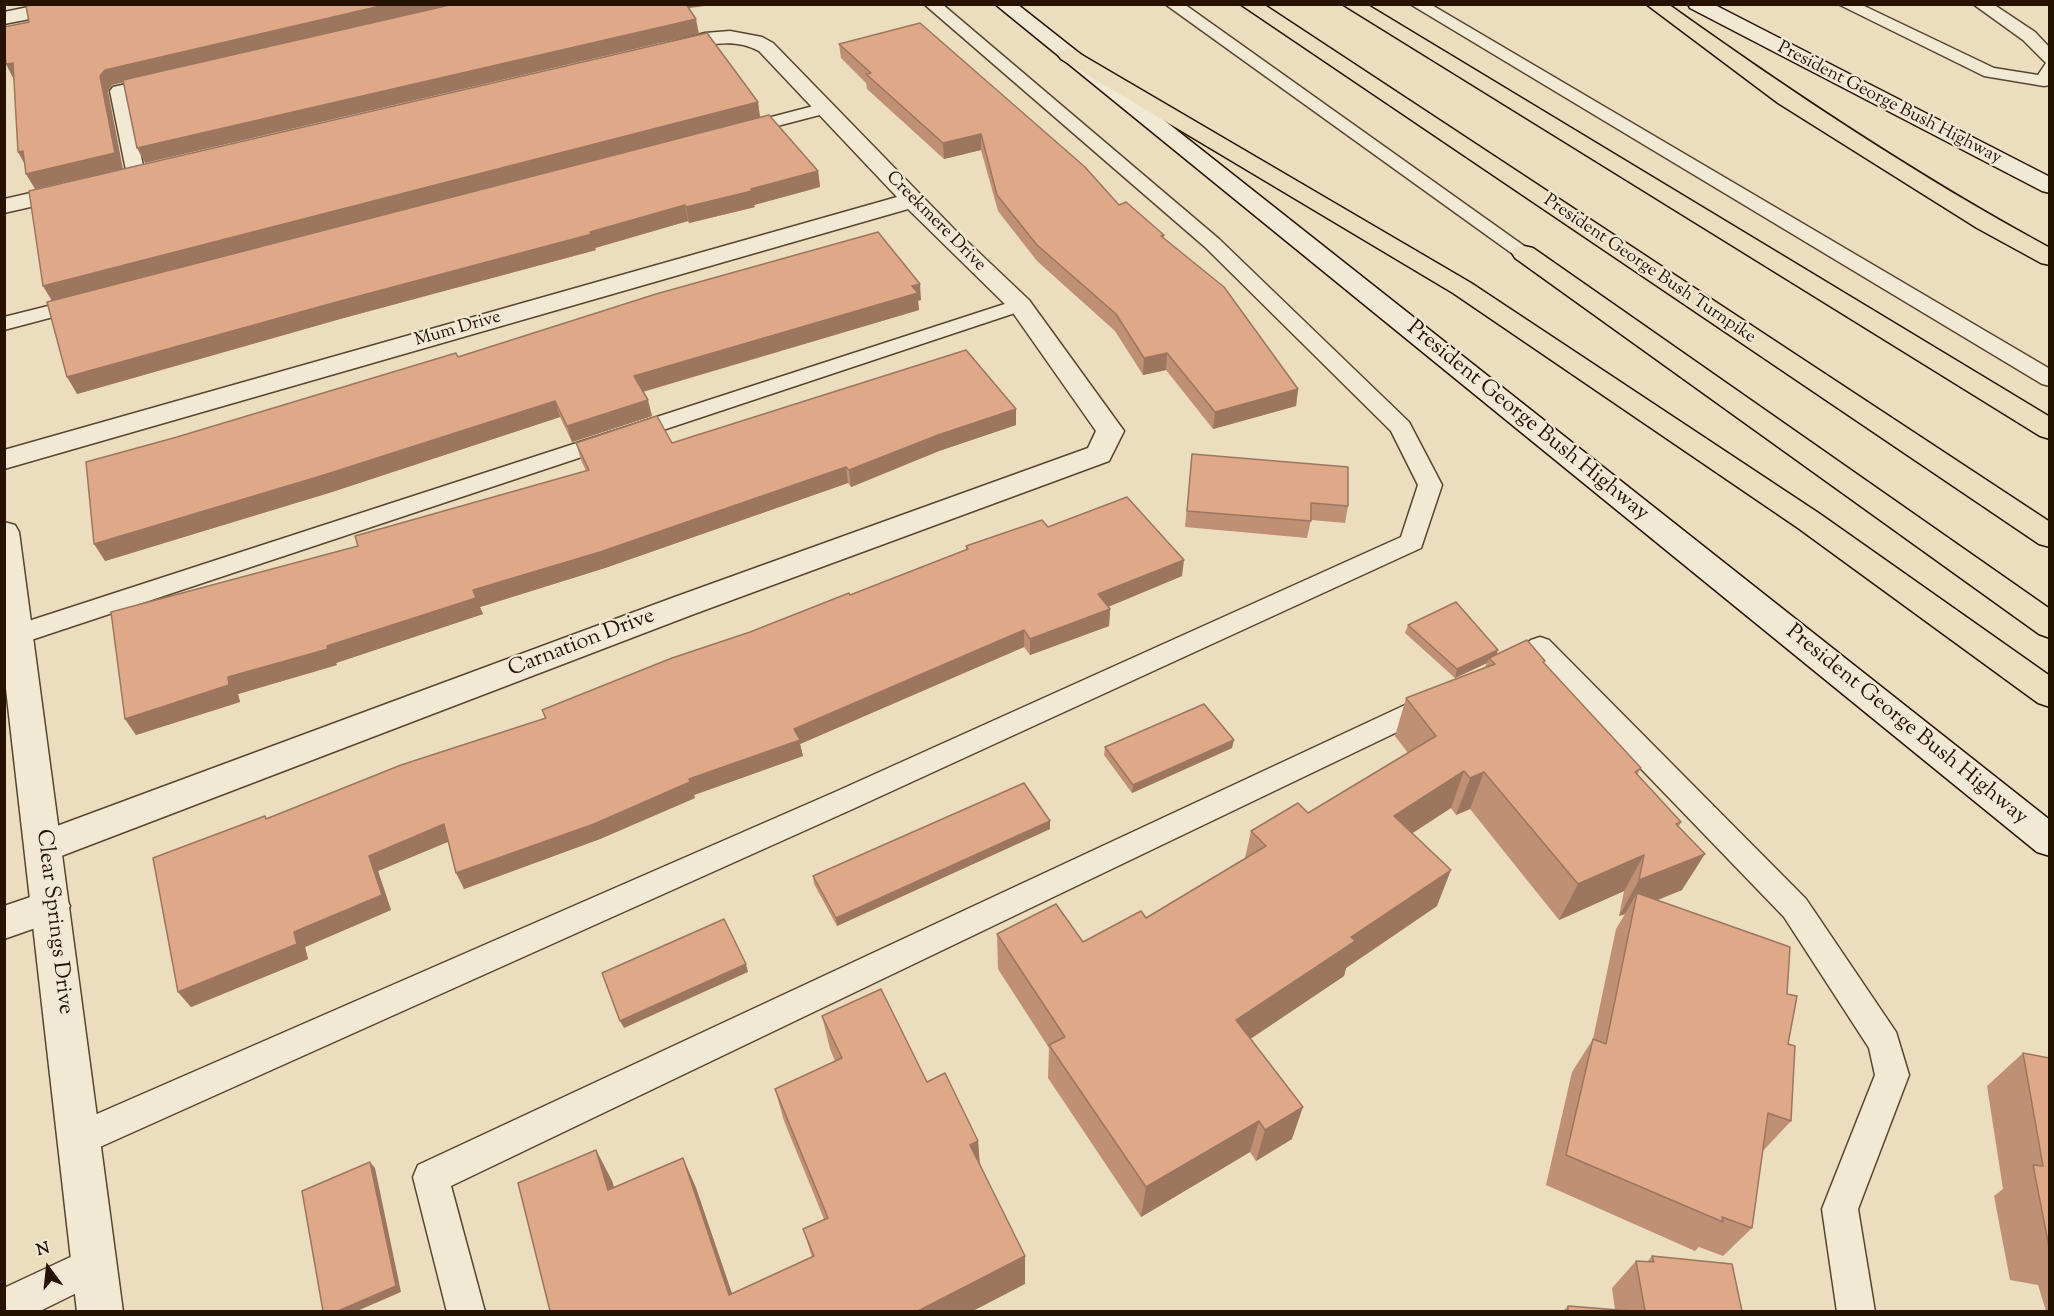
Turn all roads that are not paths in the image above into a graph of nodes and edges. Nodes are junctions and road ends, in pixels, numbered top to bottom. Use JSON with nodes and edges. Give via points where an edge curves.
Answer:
{"nodes":[{"id":1,"x":76,"y":4,"type":"edge"},
{"id":2,"x":932,"y":4,"type":"edge"},
{"id":3,"x":1004,"y":4,"type":"edge"},
{"id":4,"x":1173,"y":4,"type":"edge"},
{"id":5,"x":1249,"y":4,"type":"edge"},
{"id":6,"x":1351,"y":4,"type":"edge"},
{"id":7,"x":1418,"y":4,"type":"edge"},
{"id":8,"x":1655,"y":4,"type":"edge"},
{"id":9,"x":1697,"y":4,"type":"edge"},
{"id":10,"x":1846,"y":4,"type":"edge"},
{"id":11,"x":1981,"y":4,"type":"edge"},
{"id":12,"x":4,"y":18,"type":"edge"},
{"id":13,"x":649,"y":53,"type":"edge"},
{"id":14,"x":1068,"y":55,"type":"junction"},
{"id":15,"x":2049,"y":59,"type":"edge"},
{"id":16,"x":2049,"y":67,"type":"edge"},
{"id":17,"x":177,"y":77,"type":"edge"},
{"id":18,"x":825,"y":108,"type":"junction"},
{"id":19,"x":721,"y":136,"type":"edge"},
{"id":20,"x":159,"y":170,"type":"edge"},
{"id":21,"x":116,"y":180,"type":"junction"},
{"id":22,"x":2049,"y":186,"type":"edge"},
{"id":23,"x":912,"y":200,"type":"junction"},
{"id":24,"x":4,"y":206,"type":"edge"},
{"id":25,"x":1524,"y":254,"type":"joint"},
{"id":26,"x":2049,"y":258,"type":"edge"},
{"id":27,"x":97,"y":299,"type":"edge"},
{"id":28,"x":1020,"y":305,"type":"junction"},
{"id":29,"x":4,"y":324,"type":"edge"},
{"id":30,"x":2049,"y":380,"type":"edge"},
{"id":31,"x":2049,"y":430,"type":"edge"},
{"id":32,"x":1110,"y":431,"type":"joint"},
{"id":33,"x":4,"y":460,"type":"edge"},
{"id":34,"x":4,"y":532,"type":"edge"},
{"id":35,"x":2049,"y":537,"type":"edge"},
{"id":36,"x":2049,"y":626,"type":"edge"},
{"id":37,"x":11,"y":637,"type":"edge"},
{"id":38,"x":2049,"y":694,"type":"edge"},
{"id":39,"x":2049,"y":841,"type":"edge"},
{"id":40,"x":43,"y":847,"type":"junction"},
{"id":41,"x":51,"y":906,"type":"junction"},
{"id":42,"x":4,"y":923,"type":"edge"},
{"id":43,"x":79,"y":1139,"type":"junction"},
{"id":44,"x":94,"y":1265,"type":"junction"},
{"id":45,"x":4,"y":1308,"type":"edge"},
{"id":46,"x":100,"y":1311,"type":"edge"},
{"id":47,"x":466,"y":1311,"type":"edge"},
{"id":48,"x":1856,"y":1311,"type":"edge"}],
"edges":[{"from":1,"to":12,"type":"street"},
{"from":2,"to":43,"type":"lane","via":[[1212,243],[1401,427],[1430,485],[1413,542],[845,800]]},
{"from":3,"to":14,"type":"street","name":"President George Bush Highway"},
{"from":4,"to":25,"type":"lane"},
{"from":5,"to":35,"type":"highway","name":"President George Bush Turnpike"},
{"from":6,"to":31,"type":"highway"},
{"from":7,"to":30,"type":"lane"},
{"from":8,"to":26,"type":"highway","via":[[1786,98]]},
{"from":9,"to":22,"type":"street","name":"President George Bush Highway"},
{"from":10,"to":16,"type":"lane","via":[[1990,72],[2044,81]]},
{"from":11,"to":15,"type":"lane","via":[[2029,36]]},
{"from":13,"to":18,"type":"street","name":"Creekmere Drive","via":[[714,38],[755,39]]},
{"from":14,"to":38,"type":"highway","via":[[1462,288],[1809,521]]},
{"from":14,"to":39,"type":"street","name":"President George Bush Highway"},
{"from":17,"to":21,"type":"lane","via":[[119,90]]},
{"from":18,"to":19,"type":"lane"},
{"from":18,"to":23,"type":"street","name":"Creekmere Drive"},
{"from":20,"to":21,"type":"street"},
{"from":21,"to":24,"type":"street"},
{"from":23,"to":28,"type":"street","name":"Creekmere Drive"},
{"from":23,"to":33,"type":"street","name":"Mum Drive"},
{"from":25,"to":36,"type":"highway"},
{"from":27,"to":29,"type":"lane"},
{"from":28,"to":32,"type":"street","name":"Creekmere Drive"},
{"from":28,"to":37,"type":"lane"},
{"from":32,"to":40,"type":"street","name":"Carnation Drive","via":[[1099,454],[1044,477],[683,606]]},
{"from":34,"to":37,"type":"street","name":"Clear Springs Drive"},
{"from":37,"to":40,"type":"street","name":"Clear Springs Drive"},
{"from":40,"to":41,"type":"street","name":"Clear Springs Drive"},
{"from":41,"to":42,"type":"street"},
{"from":41,"to":43,"type":"street","name":"Clear Springs Drive"},
{"from":43,"to":44,"type":"street","name":"Clear Springs Drive"},
{"from":44,"to":45,"type":"lane"},
{"from":44,"to":46,"type":"street","name":"Clear Springs Drive"},
{"from":47,"to":48,"type":"lane","via":[[431,1177],[1471,684],[1540,647],[1795,908],[1884,1043],[1892,1075],[1840,1209]]}]}
